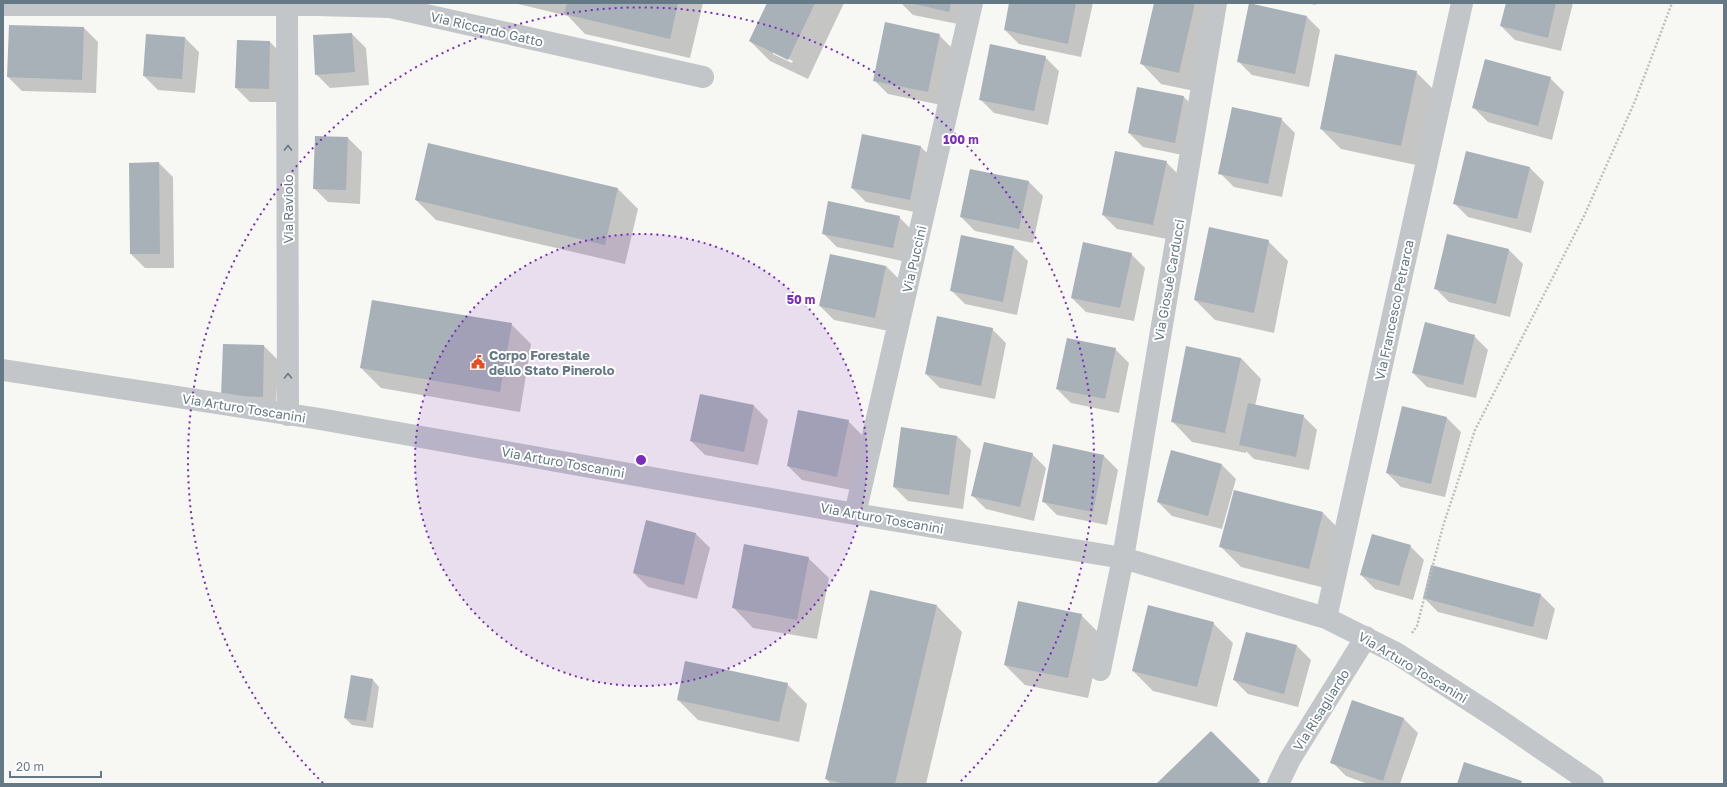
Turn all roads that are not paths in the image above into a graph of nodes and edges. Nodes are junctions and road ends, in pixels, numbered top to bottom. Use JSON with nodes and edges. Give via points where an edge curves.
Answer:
{"nodes":[{"id":1,"x":972,"y":3,"type":"edge"},
{"id":2,"x":1216,"y":3,"type":"edge"},
{"id":3,"x":1462,"y":3,"type":"edge"},
{"id":4,"x":287,"y":4,"type":"edge"},
{"id":5,"x":3,"y":5,"type":"edge"},
{"id":6,"x":703,"y":77,"type":"dead end"},
{"id":7,"x":3,"y":370,"type":"edge"},
{"id":8,"x":288,"y":415,"type":"junction"},
{"id":9,"x":855,"y":514,"type":"junction"},
{"id":10,"x":1123,"y":558,"type":"junction"},
{"id":11,"x":1326,"y":618,"type":"junction"},
{"id":12,"x":1366,"y":637,"type":"junction"},
{"id":13,"x":1100,"y":670,"type":"dead end"},
{"id":14,"x":1278,"y":784,"type":"edge"},
{"id":15,"x":1593,"y":784,"type":"edge"}],
"edges":[{"from":1,"to":9,"type":"street","name":"Via Puccini"},
{"from":2,"to":10,"type":"street","name":"Via Giosuè Carducci"},
{"from":3,"to":11,"type":"street","name":"Via Francesco Petrarca"},
{"from":4,"to":5,"type":"street","name":"Via Riccardo Gatto"},
{"from":4,"to":6,"type":"street","name":"Via Riccardo Gatto","via":[[390,7]]},
{"from":8,"to":4,"type":"street","name":"Via Raviolo","one_way":true},
{"from":7,"to":8,"type":"street","name":"Via Arturo Toscanini"},
{"from":8,"to":9,"type":"street","name":"Via Arturo Toscanini"},
{"from":9,"to":10,"type":"street","name":"Via Arturo Toscanini"},
{"from":10,"to":11,"type":"street","name":"Via Arturo Toscanini"},
{"from":10,"to":13,"type":"street"},
{"from":11,"to":12,"type":"street","name":"Via Arturo Toscanini"},
{"from":12,"to":14,"type":"street","name":"Via Risagliardo","via":[[1290,759]]},
{"from":12,"to":15,"type":"street","name":"Via Arturo Toscanini","via":[[1495,717]]}]}
